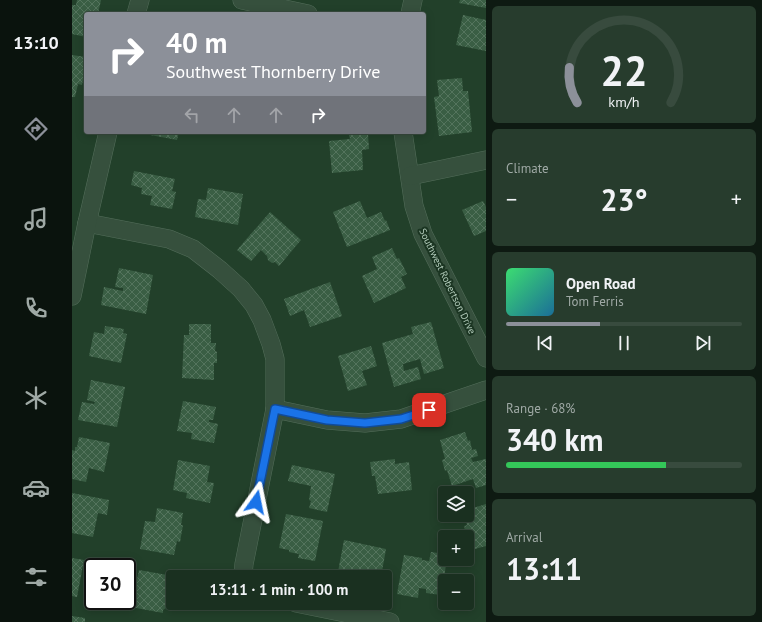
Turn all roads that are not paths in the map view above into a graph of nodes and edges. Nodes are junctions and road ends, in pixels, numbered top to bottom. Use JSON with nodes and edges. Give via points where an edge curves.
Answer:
{"nodes":[{"id":1,"x":140,"y":0,"type":"edge"},
{"id":2,"x":242,"y":0,"type":"edge"},
{"id":3,"x":413,"y":0,"type":"edge"},
{"id":4,"x":137,"y":12,"type":"edge"},
{"id":5,"x":299,"y":12,"type":"edge"},
{"id":6,"x":410,"y":12,"type":"edge"},
{"id":7,"x":108,"y":134,"type":"edge"},
{"id":8,"x":403,"y":134,"type":"edge"},
{"id":9,"x":486,"y":160,"type":"edge"},
{"id":10,"x":410,"y":176,"type":"junction"},
{"id":11,"x":86,"y":223,"type":"junction"},
{"id":12,"x":72,"y":296,"type":"edge"},
{"id":13,"x":486,"y":358,"type":"edge"},
{"id":14,"x":486,"y":390,"type":"edge"},
{"id":15,"x":275,"y":409,"type":"junction"},
{"id":16,"x":243,"y":570,"type":"edge"},
{"id":17,"x":331,"y":610,"type":"edge"},
{"id":18,"x":390,"y":622,"type":"edge"}],
"edges":[{"from":1,"to":4,"type":"street"},
{"from":2,"to":5,"type":"street"},
{"from":3,"to":6,"type":"street"},
{"from":7,"to":11,"type":"street"},
{"from":8,"to":10,"type":"street","name":"Southwest Robertson Drive"},
{"from":9,"to":10,"type":"street"},
{"from":10,"to":13,"type":"street","name":"Southwest Robertson Drive","via":[[414,206],[423,234]]},
{"from":11,"to":12,"type":"street"},
{"from":11,"to":15,"type":"street","via":[[169,239],[193,250],[240,289],[254,305],[271,344],[275,359]]},
{"from":14,"to":15,"type":"street","via":[[401,419],[365,423],[327,420]]},
{"from":15,"to":16,"type":"street"},
{"from":17,"to":18,"type":"street"}]}
